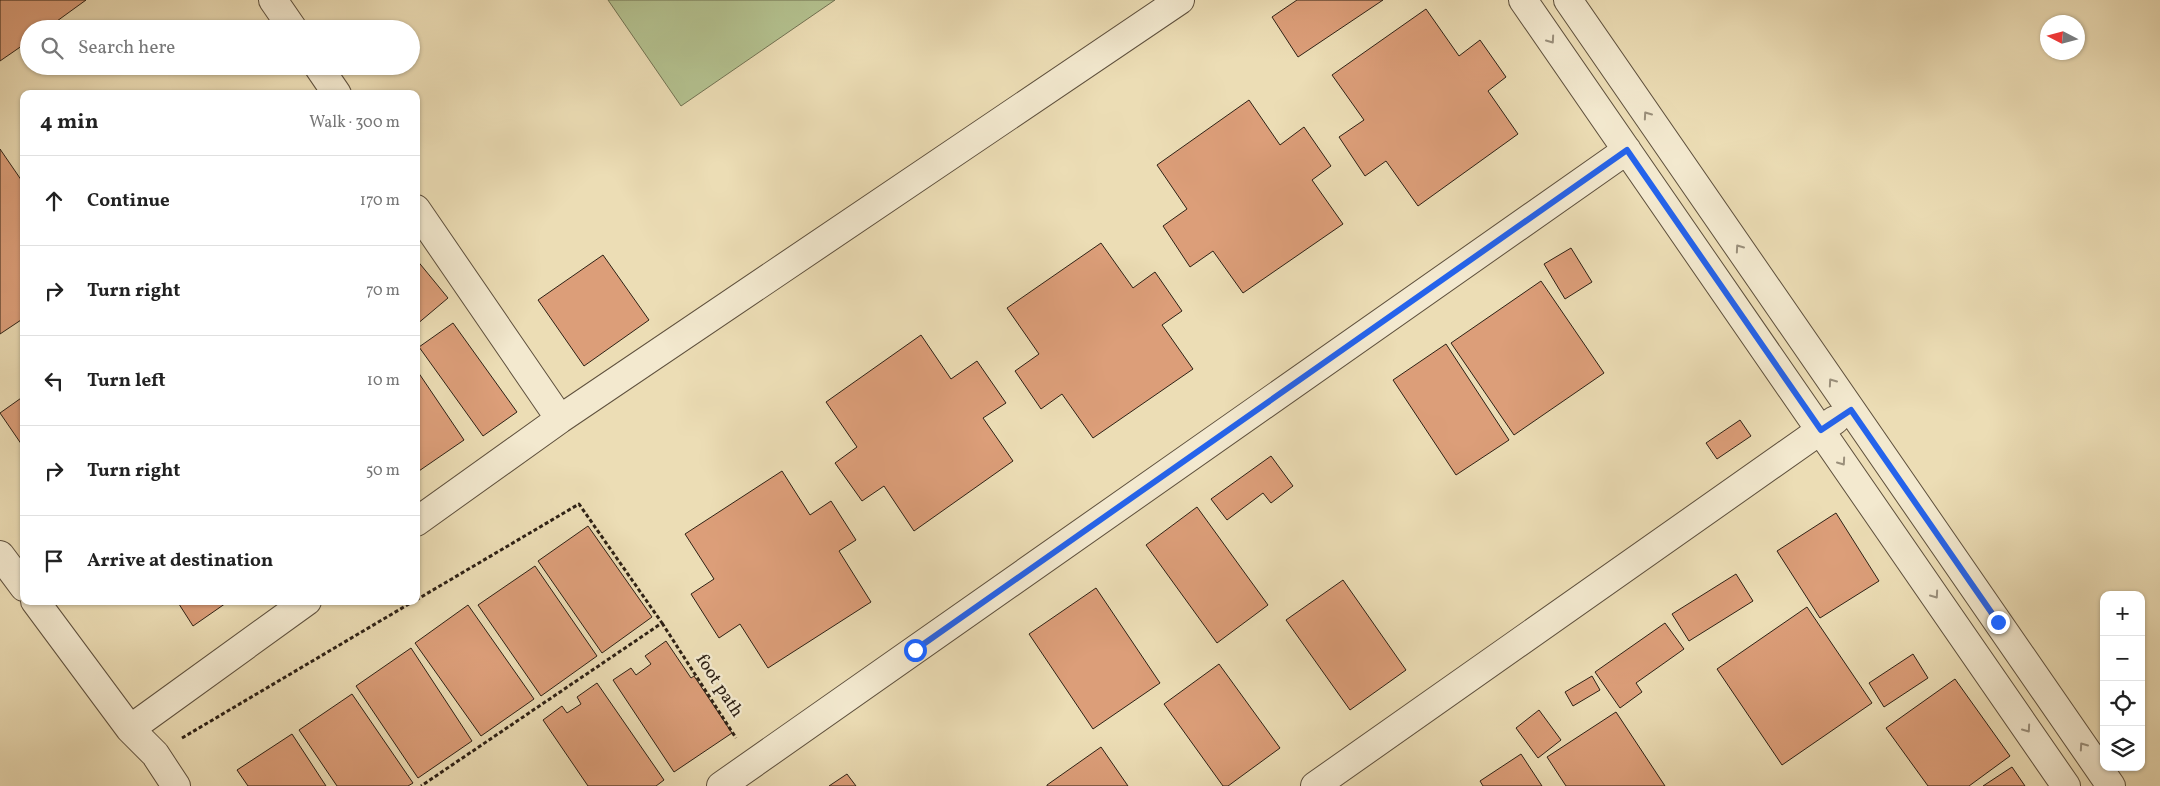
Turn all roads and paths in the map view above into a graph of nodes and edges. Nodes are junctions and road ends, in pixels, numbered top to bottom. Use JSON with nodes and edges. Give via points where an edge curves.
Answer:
{"nodes":[{"id":1,"x":273,"y":0,"type":"edge"},
{"id":2,"x":1180,"y":0,"type":"edge"},
{"id":3,"x":1523,"y":0,"type":"edge"},
{"id":4,"x":1568,"y":0,"type":"edge"},
{"id":5,"x":287,"y":20,"type":"edge"},
{"id":6,"x":324,"y":75,"type":"edge"},
{"id":7,"x":334,"y":90,"type":"edge"},
{"id":8,"x":1627,"y":150,"type":"junction"},
{"id":9,"x":420,"y":215,"type":"edge"},
{"id":10,"x":1851,"y":410,"type":"junction"},
{"id":11,"x":560,"y":419,"type":"junction"},
{"id":12,"x":1821,"y":430,"type":"junction"},
{"id":13,"x":420,"y":519,"type":"edge"},
{"id":14,"x":0,"y":555,"type":"edge"},
{"id":15,"x":20,"y":582,"type":"edge"},
{"id":16,"x":420,"y":598,"type":"edge"},
{"id":17,"x":38,"y":605,"type":"edge"},
{"id":18,"x":301,"y":605,"type":"edge"},
{"id":19,"x":408,"y":605,"type":"edge"},
{"id":20,"x":662,"y":623,"type":"junction"},
{"id":21,"x":130,"y":729,"type":"junction"},
{"id":22,"x":155,"y":754,"type":"junction"},
{"id":23,"x":753,"y":764,"type":"junction"},
{"id":24,"x":176,"y":786,"type":"edge"},
{"id":25,"x":421,"y":786,"type":"edge"},
{"id":26,"x":721,"y":786,"type":"edge"},
{"id":27,"x":1315,"y":786,"type":"edge"},
{"id":28,"x":2066,"y":786,"type":"edge"},
{"id":29,"x":2111,"y":786,"type":"edge"}],
"edges":[{"from":1,"to":5,"type":"street"},
{"from":2,"to":11,"type":"street"},
{"from":3,"to":8,"type":"street","one_way":true},
{"from":10,"to":4,"type":"street","one_way":true},
{"from":6,"to":7,"type":"street"},
{"from":8,"to":12,"type":"street"},
{"from":8,"to":23,"type":"street"},
{"from":9,"to":11,"type":"street"},
{"from":10,"to":12,"type":"street"},
{"from":29,"to":10,"type":"street","one_way":true},
{"from":11,"to":13,"type":"street"},
{"from":12,"to":27,"type":"street"},
{"from":12,"to":28,"type":"street","one_way":true},
{"from":14,"to":15,"type":"street"},
{"from":16,"to":20,"type":"path","name":"foot path","via":[[579,504]]},
{"from":17,"to":21,"type":"street"},
{"from":18,"to":21,"type":"street"},
{"from":19,"to":22,"type":"path"},
{"from":20,"to":23,"type":"path","name":"foot path"},
{"from":20,"to":25,"type":"path"},
{"from":21,"to":22,"type":"street"},
{"from":22,"to":24,"type":"street"},
{"from":23,"to":26,"type":"street"}]}
